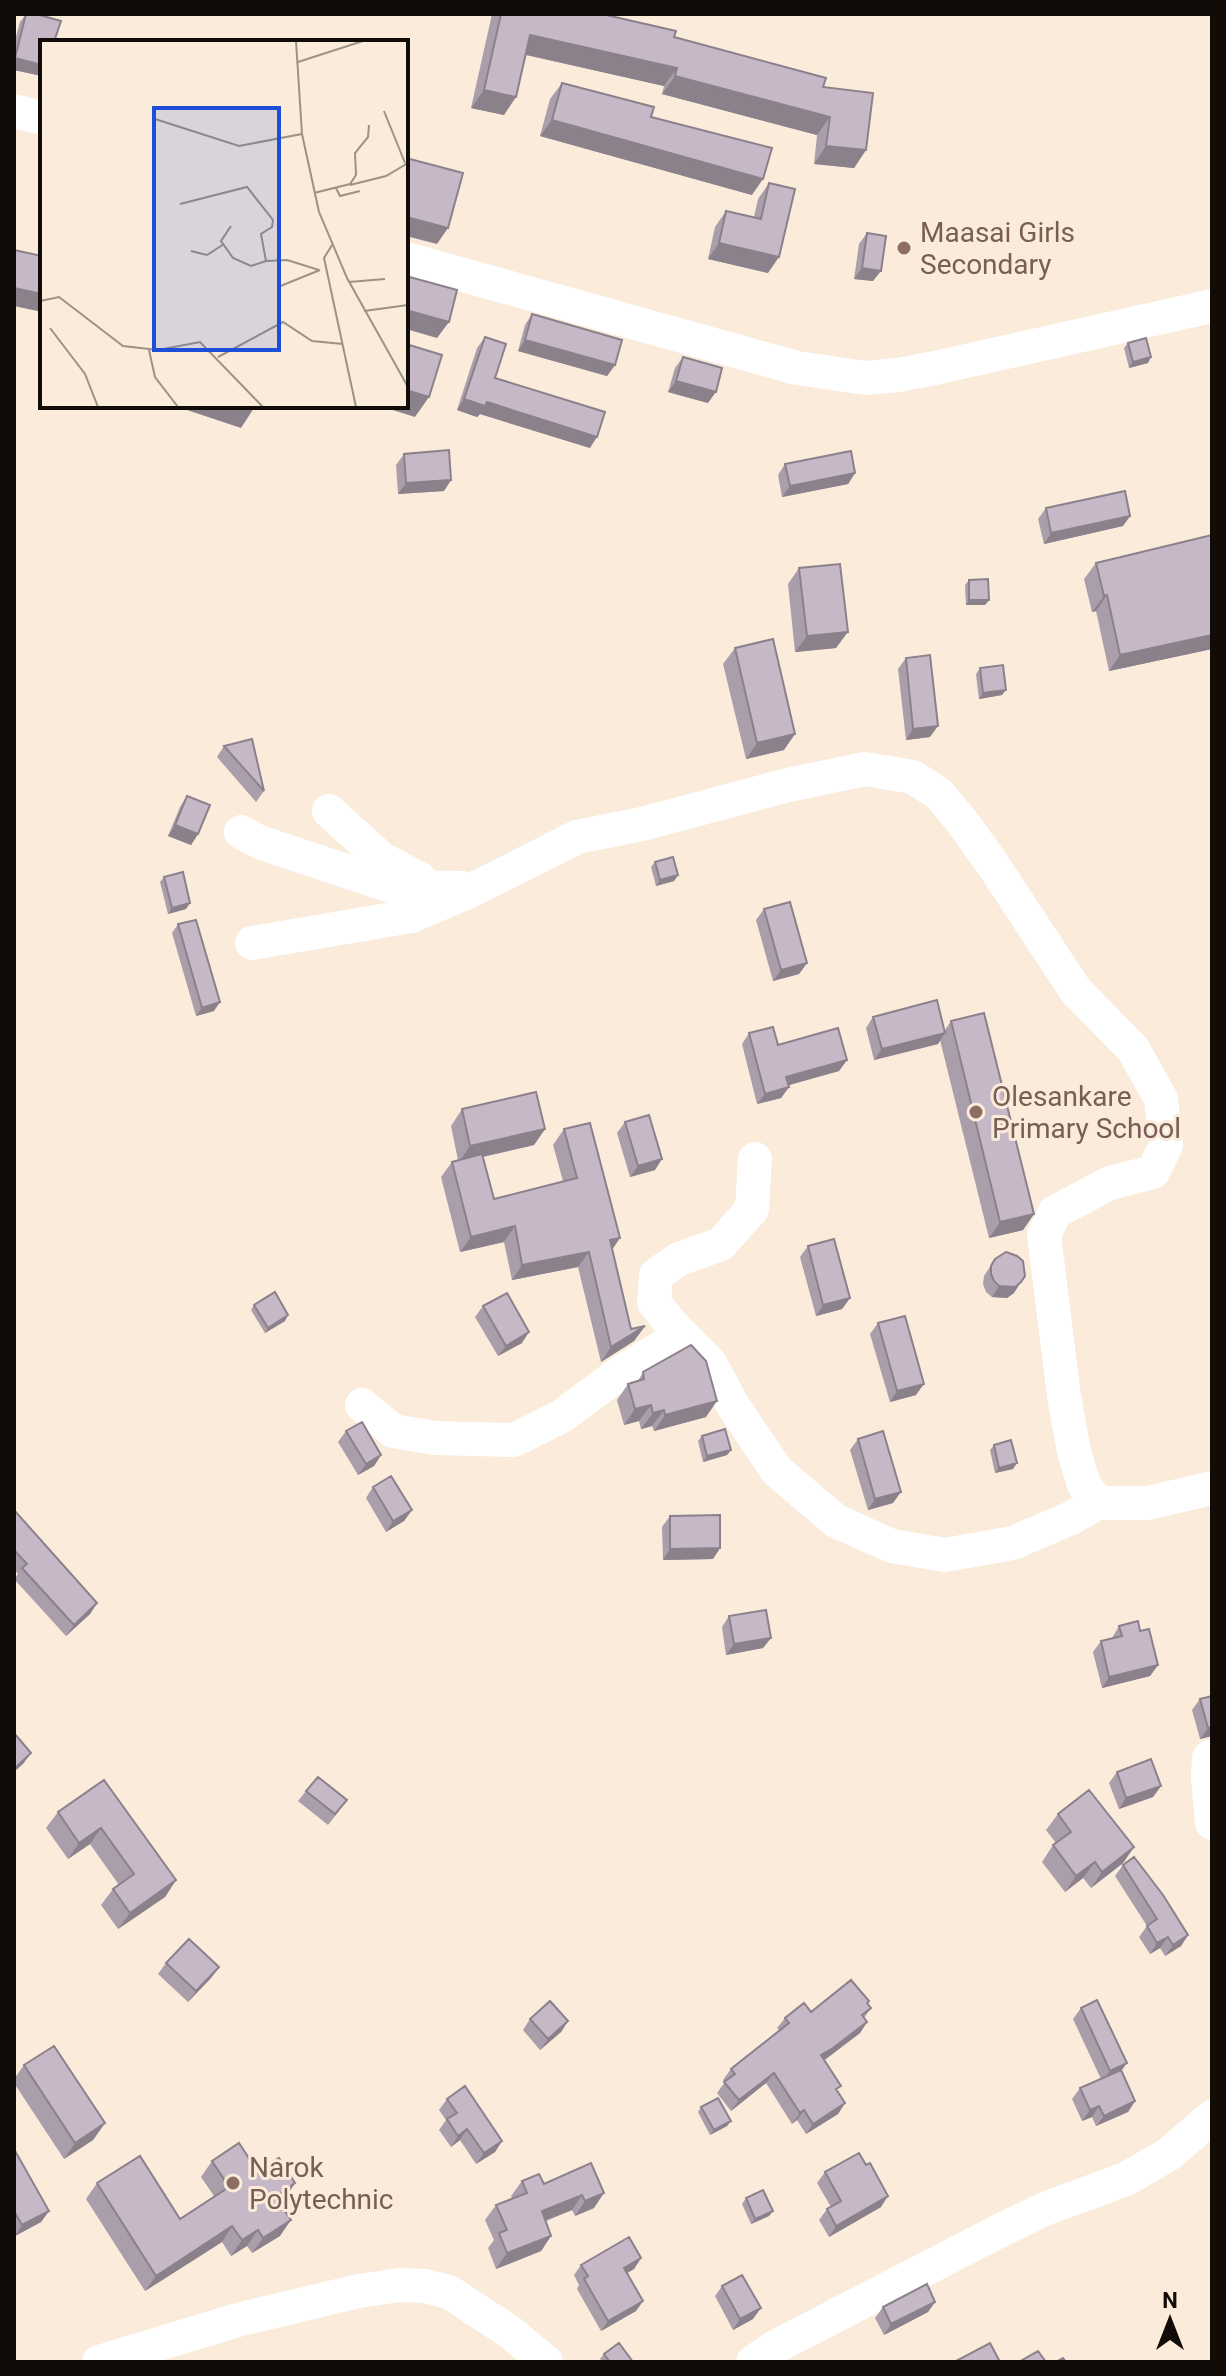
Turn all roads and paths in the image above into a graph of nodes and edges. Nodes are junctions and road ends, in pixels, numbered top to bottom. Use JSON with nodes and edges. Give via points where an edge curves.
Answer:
{"nodes":[{"id":1,"x":14,"y":111,"type":"edge"},
{"id":2,"x":40,"y":118,"type":"edge"},
{"id":3,"x":408,"y":260,"type":"edge"},
{"id":4,"x":1212,"y":306,"type":"edge"},
{"id":5,"x":329,"y":811,"type":"dead end"},
{"id":6,"x":241,"y":832,"type":"dead end"},
{"id":7,"x":434,"y":887,"type":"junction"},
{"id":8,"x":474,"y":889,"type":"junction"},
{"id":9,"x":252,"y":943,"type":"dead end"},
{"id":10,"x":755,"y":1159,"type":"dead end"},
{"id":11,"x":682,"y":1335,"type":"junction"},
{"id":12,"x":362,"y":1405,"type":"dead end"},
{"id":13,"x":1212,"y":1488,"type":"edge"},
{"id":14,"x":1098,"y":1503,"type":"junction"},
{"id":15,"x":1212,"y":1756,"type":"edge"},
{"id":16,"x":1212,"y":1823,"type":"edge"},
{"id":17,"x":1212,"y":2117,"type":"edge"},
{"id":18,"x":99,"y":2362,"type":"edge"},
{"id":19,"x":546,"y":2362,"type":"edge"},
{"id":20,"x":753,"y":2362,"type":"edge"}],
"edges":[{"from":1,"to":2,"type":"street"},
{"from":3,"to":4,"type":"street","via":[[797,368],[866,378],[935,368]]},
{"from":5,"to":7,"type":"street","via":[[382,859]]},
{"from":6,"to":7,"type":"street","via":[[394,887]]},
{"from":7,"to":8,"type":"street"},
{"from":8,"to":9,"type":"street","via":[[411,916]]},
{"from":8,"to":14,"type":"street","via":[[577,837],[865,769],[913,777],[939,794],[1076,991],[1133,1049],[1161,1099],[1166,1145],[1153,1172],[1110,1183],[1055,1212],[1044,1235],[1074,1452],[1084,1485]]},
{"from":10,"to":11,"type":"street","via":[[752,1209],[721,1244],[679,1259],[656,1275],[654,1302]]},
{"from":11,"to":12,"type":"street","via":[[562,1416],[514,1440],[393,1431]]},
{"from":11,"to":14,"type":"street","via":[[710,1363],[777,1471],[836,1521],[892,1546],[945,1555],[1013,1543]]},
{"from":13,"to":14,"type":"street","via":[[1148,1503]]},
{"from":15,"to":16,"type":"street"},
{"from":17,"to":20,"type":"street","via":[[1169,2154],[1126,2179],[1001,2230]]},
{"from":18,"to":19,"type":"street","via":[[241,2319],[399,2285],[449,2292]]}]}
